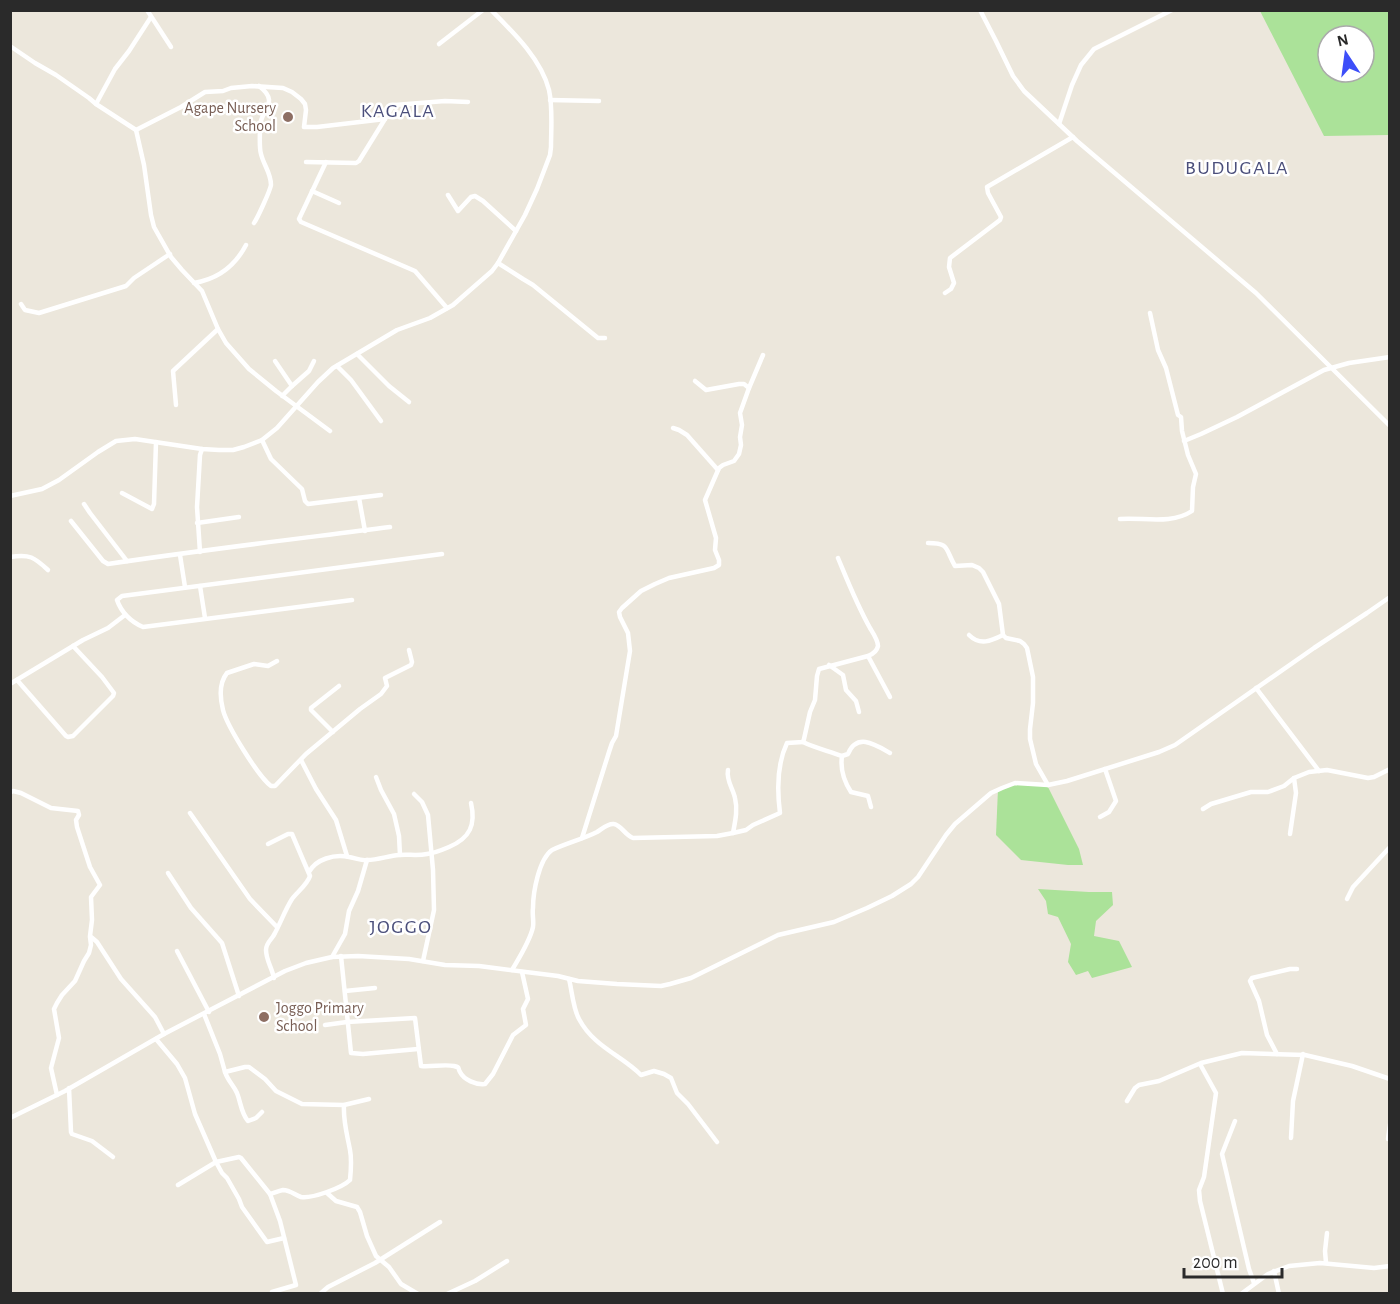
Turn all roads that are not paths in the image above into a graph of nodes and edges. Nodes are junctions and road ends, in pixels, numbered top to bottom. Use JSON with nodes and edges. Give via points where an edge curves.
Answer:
{"nodes":[{"id":1,"x":147,"y":10,"type":"edge"},
{"id":2,"x":483,"y":10,"type":"edge"},
{"id":3,"x":491,"y":10,"type":"edge"},
{"id":4,"x":980,"y":10,"type":"edge"},
{"id":5,"x":1172,"y":10,"type":"edge"},
{"id":6,"x":151,"y":16,"type":"junction"},
{"id":7,"x":439,"y":44,"type":"dead end"},
{"id":8,"x":10,"y":46,"type":"edge"},
{"id":9,"x":171,"y":47,"type":"dead end"},
{"id":10,"x":259,"y":86,"type":"junction"},
{"id":11,"x":550,"y":100,"type":"junction"},
{"id":12,"x":599,"y":101,"type":"dead end"},
{"id":13,"x":468,"y":102,"type":"dead end"},
{"id":14,"x":96,"y":104,"type":"junction"},
{"id":15,"x":385,"y":119,"type":"junction"},
{"id":16,"x":1059,"y":124,"type":"junction"},
{"id":17,"x":136,"y":130,"type":"junction"},
{"id":18,"x":1073,"y":137,"type":"junction"},
{"id":19,"x":306,"y":162,"type":"dead end"},
{"id":20,"x":326,"y":162,"type":"junction"},
{"id":21,"x":312,"y":191,"type":"junction"},
{"id":22,"x":448,"y":195,"type":"dead end"},
{"id":23,"x":339,"y":203,"type":"dead end"},
{"id":24,"x":254,"y":223,"type":"dead end"},
{"id":25,"x":516,"y":231,"type":"junction"},
{"id":26,"x":246,"y":245,"type":"dead end"},
{"id":27,"x":170,"y":254,"type":"junction"},
{"id":28,"x":498,"y":262,"type":"junction"},
{"id":29,"x":194,"y":282,"type":"junction"},
{"id":30,"x":945,"y":293,"type":"dead end"},
{"id":31,"x":21,"y":304,"type":"dead end"},
{"id":32,"x":447,"y":308,"type":"junction"},
{"id":33,"x":1150,"y":313,"type":"dead end"},
{"id":34,"x":218,"y":329,"type":"junction"},
{"id":35,"x":605,"y":338,"type":"dead end"},
{"id":36,"x":357,"y":354,"type":"junction"},
{"id":37,"x":763,"y":355,"type":"dead end"},
{"id":38,"x":1389,"y":357,"type":"edge"},
{"id":39,"x":275,"y":361,"type":"dead end"},
{"id":40,"x":314,"y":361,"type":"dead end"},
{"id":41,"x":337,"y":366,"type":"junction"},
{"id":42,"x":1331,"y":367,"type":"junction"},
{"id":43,"x":695,"y":381,"type":"dead end"},
{"id":44,"x":292,"y":386,"type":"junction"},
{"id":45,"x":749,"y":388,"type":"junction"},
{"id":46,"x":282,"y":396,"type":"junction"},
{"id":47,"x":409,"y":402,"type":"dead end"},
{"id":48,"x":176,"y":405,"type":"dead end"},
{"id":49,"x":296,"y":407,"type":"junction"},
{"id":50,"x":381,"y":421,"type":"dead end"},
{"id":51,"x":1389,"y":426,"type":"edge"},
{"id":52,"x":673,"y":428,"type":"dead end"},
{"id":53,"x":330,"y":431,"type":"dead end"},
{"id":54,"x":262,"y":440,"type":"junction"},
{"id":55,"x":1184,"y":441,"type":"junction"},
{"id":56,"x":156,"y":442,"type":"junction"},
{"id":57,"x":202,"y":449,"type":"junction"},
{"id":58,"x":718,"y":470,"type":"junction"},
{"id":59,"x":122,"y":493,"type":"dead end"},
{"id":60,"x":381,"y":495,"type":"dead end"},
{"id":61,"x":10,"y":496,"type":"edge"},
{"id":62,"x":359,"y":498,"type":"junction"},
{"id":63,"x":84,"y":504,"type":"dead end"},
{"id":64,"x":238,"y":518,"type":"dead end"},
{"id":65,"x":1120,"y":519,"type":"dead end"},
{"id":66,"x":71,"y":521,"type":"dead end"},
{"id":67,"x":197,"y":523,"type":"junction"},
{"id":68,"x":390,"y":527,"type":"dead end"},
{"id":69,"x":365,"y":531,"type":"junction"},
{"id":70,"x":928,"y":543,"type":"dead end"},
{"id":71,"x":200,"y":552,"type":"junction"},
{"id":72,"x":442,"y":554,"type":"dead end"},
{"id":73,"x":180,"y":555,"type":"junction"},
{"id":74,"x":10,"y":557,"type":"edge"},
{"id":75,"x":838,"y":558,"type":"dead end"},
{"id":76,"x":127,"y":561,"type":"junction"},
{"id":77,"x":48,"y":570,"type":"dead end"},
{"id":78,"x":200,"y":586,"type":"junction"},
{"id":79,"x":185,"y":587,"type":"junction"},
{"id":80,"x":1389,"y":597,"type":"edge"},
{"id":81,"x":351,"y":600,"type":"dead end"},
{"id":82,"x":125,"y":615,"type":"junction"},
{"id":83,"x":205,"y":618,"type":"junction"},
{"id":84,"x":969,"y":635,"type":"dead end"},
{"id":85,"x":1003,"y":635,"type":"junction"},
{"id":86,"x":73,"y":646,"type":"junction"},
{"id":87,"x":409,"y":650,"type":"dead end"},
{"id":88,"x":868,"y":656,"type":"junction"},
{"id":89,"x":278,"y":661,"type":"dead end"},
{"id":90,"x":830,"y":665,"type":"junction"},
{"id":91,"x":17,"y":680,"type":"junction"},
{"id":92,"x":10,"y":684,"type":"edge"},
{"id":93,"x":339,"y":686,"type":"dead end"},
{"id":94,"x":1256,"y":688,"type":"junction"},
{"id":95,"x":890,"y":697,"type":"dead end"},
{"id":96,"x":860,"y":712,"type":"dead end"},
{"id":97,"x":333,"y":732,"type":"junction"},
{"id":98,"x":803,"y":742,"type":"junction"},
{"id":99,"x":890,"y":753,"type":"dead end"},
{"id":100,"x":842,"y":756,"type":"junction"},
{"id":101,"x":301,"y":759,"type":"junction"},
{"id":102,"x":1106,"y":769,"type":"junction"},
{"id":103,"x":1389,"y":769,"type":"edge"},
{"id":104,"x":728,"y":770,"type":"dead end"},
{"id":105,"x":1319,"y":771,"type":"junction"},
{"id":106,"x":376,"y":777,"type":"dead end"},
{"id":107,"x":1294,"y":778,"type":"junction"},
{"id":108,"x":1048,"y":784,"type":"junction"},
{"id":109,"x":10,"y":793,"type":"edge"},
{"id":110,"x":414,"y":794,"type":"dead end"},
{"id":111,"x":471,"y":803,"type":"dead end"},
{"id":112,"x":871,"y":807,"type":"dead end"},
{"id":113,"x":1203,"y":809,"type":"dead end"},
{"id":114,"x":190,"y":813,"type":"dead end"},
{"id":115,"x":1100,"y":816,"type":"dead end"},
{"id":116,"x":733,"y":833,"type":"junction"},
{"id":117,"x":1290,"y":834,"type":"dead end"},
{"id":118,"x":582,"y":838,"type":"junction"},
{"id":119,"x":268,"y":844,"type":"dead end"},
{"id":120,"x":1389,"y":847,"type":"edge"},
{"id":121,"x":431,"y":854,"type":"junction"},
{"id":122,"x":400,"y":855,"type":"junction"},
{"id":123,"x":347,"y":856,"type":"junction"},
{"id":124,"x":367,"y":860,"type":"junction"},
{"id":125,"x":309,"y":872,"type":"junction"},
{"id":126,"x":168,"y":873,"type":"dead end"},
{"id":127,"x":1347,"y":899,"type":"dead end"},
{"id":128,"x":277,"y":927,"type":"junction"},
{"id":129,"x":90,"y":936,"type":"junction"},
{"id":130,"x":177,"y":951,"type":"dead end"},
{"id":131,"x":341,"y":956,"type":"junction"},
{"id":132,"x":332,"y":957,"type":"junction"},
{"id":133,"x":423,"y":961,"type":"junction"},
{"id":134,"x":1297,"y":969,"type":"dead end"},
{"id":135,"x":512,"y":970,"type":"junction"},
{"id":136,"x":522,"y":972,"type":"junction"},
{"id":137,"x":274,"y":978,"type":"junction"},
{"id":138,"x":569,"y":979,"type":"junction"},
{"id":139,"x":375,"y":988,"type":"dead end"},
{"id":140,"x":345,"y":991,"type":"junction"},
{"id":141,"x":239,"y":996,"type":"junction"},
{"id":142,"x":207,"y":1013,"type":"junction"},
{"id":143,"x":347,"y":1022,"type":"junction"},
{"id":144,"x":325,"y":1025,"type":"dead end"},
{"id":145,"x":164,"y":1034,"type":"junction"},
{"id":146,"x":156,"y":1039,"type":"junction"},
{"id":147,"x":418,"y":1049,"type":"junction"},
{"id":148,"x":1277,"y":1054,"type":"junction"},
{"id":149,"x":1303,"y":1054,"type":"junction"},
{"id":150,"x":1200,"y":1064,"type":"junction"},
{"id":151,"x":225,"y":1072,"type":"junction"},
{"id":152,"x":1389,"y":1079,"type":"edge"},
{"id":153,"x":69,"y":1088,"type":"junction"},
{"id":154,"x":57,"y":1095,"type":"junction"},
{"id":155,"x":369,"y":1099,"type":"dead end"},
{"id":156,"x":1127,"y":1101,"type":"dead end"},
{"id":157,"x":344,"y":1105,"type":"junction"},
{"id":158,"x":262,"y":1112,"type":"dead end"},
{"id":159,"x":10,"y":1118,"type":"edge"},
{"id":160,"x":1235,"y":1121,"type":"dead end"},
{"id":161,"x":1389,"y":1124,"type":"edge"},
{"id":162,"x":1291,"y":1138,"type":"dead end"},
{"id":163,"x":1388,"y":1139,"type":"dead end"},
{"id":164,"x":717,"y":1142,"type":"dead end"},
{"id":165,"x":113,"y":1157,"type":"dead end"},
{"id":166,"x":216,"y":1162,"type":"junction"},
{"id":167,"x":178,"y":1185,"type":"dead end"},
{"id":168,"x":327,"y":1193,"type":"junction"},
{"id":169,"x":270,"y":1194,"type":"junction"},
{"id":170,"x":440,"y":1222,"type":"dead end"},
{"id":171,"x":1327,"y":1233,"type":"dead end"},
{"id":172,"x":284,"y":1238,"type":"junction"},
{"id":173,"x":380,"y":1260,"type":"junction"},
{"id":174,"x":507,"y":1261,"type":"dead end"},
{"id":175,"x":1326,"y":1263,"type":"junction"},
{"id":176,"x":1389,"y":1266,"type":"edge"},
{"id":177,"x":1274,"y":1271,"type":"junction"},
{"id":178,"x":1254,"y":1283,"type":"junction"},
{"id":179,"x":272,"y":1292,"type":"edge"},
{"id":180,"x":320,"y":1293,"type":"edge"},
{"id":181,"x":418,"y":1293,"type":"edge"},
{"id":182,"x":447,"y":1293,"type":"edge"},
{"id":183,"x":1222,"y":1293,"type":"edge"},
{"id":184,"x":1241,"y":1293,"type":"edge"},
{"id":185,"x":1279,"y":1293,"type":"edge"}],
"edges":[{"from":1,"to":6,"type":"street"},
{"from":2,"to":7,"type":"street"},
{"from":3,"to":11,"type":"street","via":[[533,57],[549,89]]},
{"from":4,"to":16,"type":"street","via":[[1017,82]]},
{"from":5,"to":16,"type":"street","via":[[1094,49],[1081,65]]},
{"from":6,"to":9,"type":"street"},
{"from":6,"to":14,"type":"street"},
{"from":8,"to":14,"type":"street"},
{"from":10,"to":15,"type":"street","via":[[284,88],[301,99],[306,110],[304,127]]},
{"from":10,"to":17,"type":"street","via":[[205,92]]},
{"from":10,"to":24,"type":"street","via":[[267,94],[269,104],[260,120],[259,147],[271,182]]},
{"from":11,"to":12,"type":"street"},
{"from":11,"to":25,"type":"street","via":[[550,155]]},
{"from":13,"to":15,"type":"street","via":[[395,105]]},
{"from":14,"to":17,"type":"street"},
{"from":15,"to":20,"type":"street","via":[[359,161]]},
{"from":16,"to":18,"type":"street"},
{"from":17,"to":27,"type":"street","via":[[152,221]]},
{"from":18,"to":30,"type":"street","via":[[987,187],[1000,220],[950,258],[954,283]]},
{"from":18,"to":42,"type":"street","via":[[1256,293]]},
{"from":19,"to":20,"type":"street"},
{"from":20,"to":21,"type":"street"},
{"from":21,"to":23,"type":"street"},
{"from":21,"to":32,"type":"street","via":[[300,215],[302,222],[415,271]]},
{"from":22,"to":25,"type":"street","via":[[458,211],[475,196]]},
{"from":25,"to":28,"type":"street"},
{"from":26,"to":29,"type":"street","via":[[228,269]]},
{"from":27,"to":29,"type":"street"},
{"from":27,"to":31,"type":"street","via":[[126,286],[39,313],[25,310]]},
{"from":28,"to":32,"type":"street"},
{"from":28,"to":35,"type":"street","via":[[598,338]]},
{"from":29,"to":34,"type":"street","via":[[202,291]]},
{"from":32,"to":36,"type":"street"},
{"from":33,"to":55,"type":"street","via":[[1182,420]]},
{"from":34,"to":46,"type":"street","via":[[249,369]]},
{"from":34,"to":48,"type":"street","via":[[173,371]]},
{"from":36,"to":41,"type":"street"},
{"from":36,"to":47,"type":"street"},
{"from":37,"to":45,"type":"street"},
{"from":38,"to":42,"type":"street"},
{"from":39,"to":44,"type":"street"},
{"from":40,"to":44,"type":"street"},
{"from":41,"to":49,"type":"street"},
{"from":41,"to":50,"type":"street"},
{"from":42,"to":51,"type":"street"},
{"from":42,"to":55,"type":"street"},
{"from":43,"to":45,"type":"street","via":[[706,390],[739,384]]},
{"from":44,"to":46,"type":"street"},
{"from":45,"to":58,"type":"street","via":[[740,413],[739,454]]},
{"from":46,"to":49,"type":"street"},
{"from":49,"to":53,"type":"street"},
{"from":49,"to":54,"type":"street"},
{"from":52,"to":58,"type":"street","via":[[687,435]]},
{"from":54,"to":57,"type":"street","via":[[233,450]]},
{"from":54,"to":62,"type":"street","via":[[271,459],[302,489],[308,504]]},
{"from":55,"to":65,"type":"street","via":[[1196,474],[1192,511],[1172,519]]},
{"from":56,"to":57,"type":"street"},
{"from":56,"to":59,"type":"street","via":[[152,509]]},
{"from":56,"to":61,"type":"street","via":[[116,441],[42,489]]},
{"from":57,"to":67,"type":"street"},
{"from":58,"to":118,"type":"street","via":[[705,500],[719,565],[646,587],[620,612],[630,651],[616,735]]},
{"from":60,"to":62,"type":"street"},
{"from":62,"to":69,"type":"street"},
{"from":63,"to":76,"type":"street"},
{"from":64,"to":67,"type":"street"},
{"from":66,"to":76,"type":"street","via":[[103,561]]},
{"from":67,"to":71,"type":"street"},
{"from":68,"to":69,"type":"street"},
{"from":69,"to":71,"type":"street"},
{"from":70,"to":85,"type":"street","via":[[945,546],[955,566],[972,565],[983,572],[999,604]]},
{"from":71,"to":73,"type":"street"},
{"from":72,"to":78,"type":"street"},
{"from":73,"to":76,"type":"street"},
{"from":73,"to":79,"type":"street"},
{"from":74,"to":77,"type":"street","via":[[30,555]]},
{"from":75,"to":88,"type":"street","via":[[877,642],[877,649]]},
{"from":78,"to":79,"type":"street"},
{"from":78,"to":83,"type":"street"},
{"from":79,"to":82,"type":"street","via":[[122,596],[117,603]]},
{"from":80,"to":94,"type":"street"},
{"from":81,"to":83,"type":"street"},
{"from":82,"to":83,"type":"street","via":[[143,627]]},
{"from":82,"to":86,"type":"street"},
{"from":84,"to":85,"type":"street","via":[[978,642]]},
{"from":85,"to":108,"type":"street","via":[[1027,648],[1033,703],[1030,739],[1038,770]]},
{"from":86,"to":91,"type":"street"},
{"from":86,"to":91,"type":"street","via":[[114,693],[73,736],[66,736]]},
{"from":87,"to":97,"type":"street","via":[[411,665],[386,678],[387,686],[381,694]]},
{"from":88,"to":90,"type":"street"},
{"from":88,"to":95,"type":"street"},
{"from":89,"to":101,"type":"street","via":[[227,673],[221,684],[223,711],[240,745],[268,785],[275,786]]},
{"from":90,"to":96,"type":"street","via":[[843,675],[846,690]]},
{"from":90,"to":98,"type":"street","via":[[818,671],[815,700]]},
{"from":91,"to":92,"type":"street"},
{"from":93,"to":97,"type":"street","via":[[311,708]]},
{"from":94,"to":102,"type":"street","via":[[1175,745]]},
{"from":94,"to":105,"type":"street"},
{"from":97,"to":101,"type":"street"},
{"from":98,"to":100,"type":"street"},
{"from":98,"to":116,"type":"street","via":[[787,743],[781,755],[780,813]]},
{"from":99,"to":100,"type":"street","via":[[865,741]]},
{"from":100,"to":112,"type":"street","via":[[845,782],[854,793],[868,796]]},
{"from":101,"to":123,"type":"street","via":[[336,822]]},
{"from":102,"to":108,"type":"street"},
{"from":102,"to":115,"type":"street","via":[[1116,801],[1109,812]]},
{"from":103,"to":105,"type":"street","via":[[1364,779]]},
{"from":104,"to":116,"type":"street","via":[[736,801]]},
{"from":105,"to":107,"type":"street"},
{"from":106,"to":122,"type":"street","via":[[394,814]]},
{"from":107,"to":113,"type":"street","via":[[1268,792],[1251,792]]},
{"from":107,"to":117,"type":"street","via":[[1296,793]]},
{"from":108,"to":138,"type":"street","via":[[1015,783],[991,794],[955,824],[911,884],[842,919],[778,935],[691,978],[661,986]]},
{"from":109,"to":129,"type":"street","via":[[21,793],[51,808],[79,813],[76,824],[100,885],[91,897]]},
{"from":110,"to":121,"type":"street","via":[[426,809]]},
{"from":111,"to":121,"type":"street","via":[[473,818],[469,832],[463,839]]},
{"from":114,"to":128,"type":"street","via":[[250,900]]},
{"from":116,"to":118,"type":"street","via":[[633,838],[611,824]]},
{"from":118,"to":135,"type":"street","via":[[547,854],[538,876],[530,937]]},
{"from":119,"to":125,"type":"street","via":[[292,834]]},
{"from":120,"to":127,"type":"street"},
{"from":121,"to":122,"type":"street"},
{"from":121,"to":133,"type":"street","via":[[434,910]]},
{"from":122,"to":124,"type":"street"},
{"from":123,"to":124,"type":"street"},
{"from":123,"to":125,"type":"street","via":[[323,860]]},
{"from":124,"to":132,"type":"street","via":[[345,934]]},
{"from":125,"to":128,"type":"street","via":[[308,881],[293,897]]},
{"from":126,"to":141,"type":"street","via":[[191,908],[222,943]]},
{"from":128,"to":137,"type":"street","via":[[266,950]]},
{"from":129,"to":145,"type":"street","via":[[155,1017]]},
{"from":129,"to":154,"type":"street","via":[[89,953],[54,1009],[59,1038],[51,1068]]},
{"from":130,"to":142,"type":"street"},
{"from":131,"to":132,"type":"street"},
{"from":131,"to":133,"type":"street"},
{"from":131,"to":140,"type":"street"},
{"from":132,"to":137,"type":"street","via":[[306,963]]},
{"from":133,"to":135,"type":"street"},
{"from":134,"to":148,"type":"street","via":[[1250,981]]},
{"from":135,"to":136,"type":"street"},
{"from":136,"to":138,"type":"street"},
{"from":136,"to":147,"type":"street","via":[[528,999],[523,1009],[526,1025],[513,1035],[485,1084],[475,1084],[456,1066],[421,1066]]},
{"from":137,"to":141,"type":"street"},
{"from":138,"to":164,"type":"street","via":[[578,1017],[594,1039],[641,1075],[654,1071],[668,1075],[677,1093]]},
{"from":139,"to":140,"type":"street"},
{"from":140,"to":143,"type":"street"},
{"from":141,"to":142,"type":"street"},
{"from":142,"to":145,"type":"street"},
{"from":142,"to":151,"type":"street"},
{"from":143,"to":144,"type":"street"},
{"from":143,"to":147,"type":"street","via":[[351,1053]]},
{"from":143,"to":147,"type":"street","via":[[415,1018]]},
{"from":145,"to":146,"type":"street"},
{"from":146,"to":153,"type":"street"},
{"from":146,"to":166,"type":"street","via":[[185,1078],[195,1114]]},
{"from":148,"to":149,"type":"street"},
{"from":148,"to":150,"type":"street","via":[[1242,1053]]},
{"from":149,"to":152,"type":"street"},
{"from":149,"to":162,"type":"street","via":[[1293,1101]]},
{"from":150,"to":156,"type":"street","via":[[1166,1079],[1139,1085]]},
{"from":150,"to":183,"type":"street","via":[[1216,1093],[1199,1190]]},
{"from":151,"to":157,"type":"street","via":[[249,1067],[276,1091],[302,1104]]},
{"from":151,"to":158,"type":"street","via":[[248,1121]]},
{"from":153,"to":154,"type":"street"},
{"from":153,"to":165,"type":"street","via":[[70,1132],[92,1141]]},
{"from":154,"to":159,"type":"street"},
{"from":155,"to":157,"type":"street"},
{"from":157,"to":168,"type":"street","via":[[351,1152],[350,1180]]},
{"from":160,"to":178,"type":"street","via":[[1222,1154]]},
{"from":161,"to":163,"type":"street"},
{"from":166,"to":167,"type":"street"},
{"from":166,"to":169,"type":"street","via":[[241,1158]]},
{"from":166,"to":172,"type":"street","via":[[267,1242]]},
{"from":168,"to":169,"type":"street","via":[[301,1197],[282,1190]]},
{"from":168,"to":173,"type":"street","via":[[357,1207]]},
{"from":169,"to":172,"type":"street"},
{"from":170,"to":173,"type":"street"},
{"from":171,"to":175,"type":"street"},
{"from":172,"to":179,"type":"street","via":[[296,1285]]},
{"from":173,"to":180,"type":"street"},
{"from":173,"to":181,"type":"street","via":[[401,1284]]},
{"from":174,"to":182,"type":"street"},
{"from":175,"to":176,"type":"street"},
{"from":175,"to":177,"type":"street"},
{"from":177,"to":178,"type":"street"},
{"from":177,"to":185,"type":"street"},
{"from":178,"to":184,"type":"street"}]}
